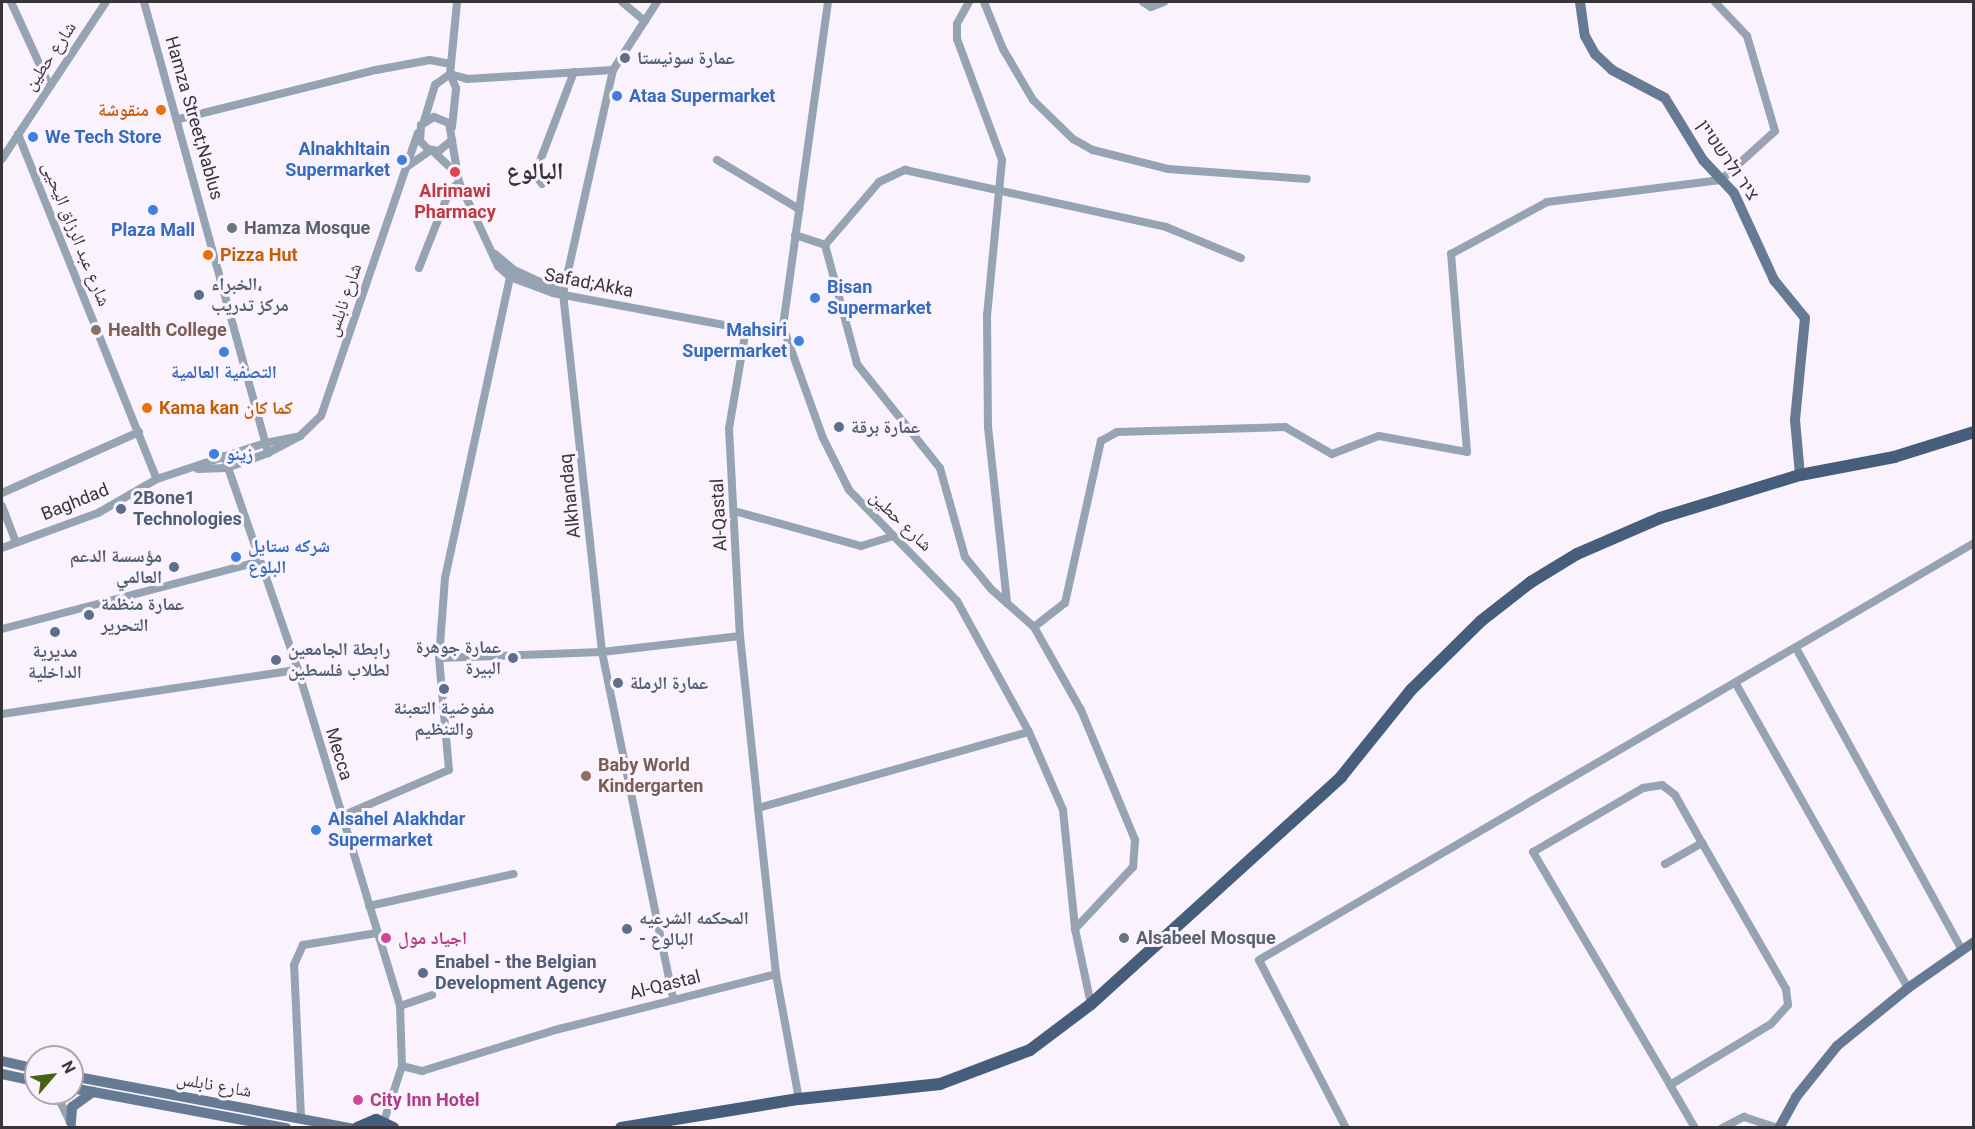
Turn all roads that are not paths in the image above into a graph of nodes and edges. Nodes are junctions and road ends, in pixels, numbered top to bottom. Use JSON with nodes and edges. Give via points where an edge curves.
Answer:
{"nodes":[{"id":1,"x":11,"y":2,"type":"edge"},
{"id":2,"x":106,"y":2,"type":"edge"},
{"id":3,"x":144,"y":2,"type":"edge"},
{"id":4,"x":457,"y":2,"type":"edge"},
{"id":5,"x":622,"y":2,"type":"edge"},
{"id":6,"x":657,"y":2,"type":"edge"},
{"id":7,"x":828,"y":2,"type":"edge"},
{"id":8,"x":969,"y":2,"type":"edge"},
{"id":9,"x":984,"y":2,"type":"edge"},
{"id":10,"x":993,"y":2,"type":"edge"},
{"id":11,"x":1143,"y":2,"type":"edge"},
{"id":12,"x":1164,"y":2,"type":"edge"},
{"id":13,"x":1580,"y":2,"type":"edge"},
{"id":14,"x":1715,"y":2,"type":"edge"},
{"id":15,"x":991,"y":12,"type":"junction"},
{"id":16,"x":645,"y":21,"type":"junction"},
{"id":17,"x":451,"y":64,"type":"junction"},
{"id":18,"x":613,"y":70,"type":"junction"},
{"id":19,"x":574,"y":72,"type":"junction"},
{"id":20,"x":450,"y":74,"type":"junction"},
{"id":21,"x":48,"y":83,"type":"junction"},
{"id":22,"x":179,"y":119,"type":"junction"},
{"id":23,"x":424,"y":121,"type":"junction"},
{"id":24,"x":452,"y":128,"type":"junction"},
{"id":25,"x":419,"y":130,"type":"junction"},
{"id":26,"x":18,"y":134,"type":"junction"},
{"id":27,"x":452,"y":140,"type":"junction"},
{"id":28,"x":432,"y":150,"type":"junction"},
{"id":29,"x":2,"y":159,"type":"edge"},
{"id":30,"x":717,"y":160,"type":"dead end"},
{"id":31,"x":407,"y":168,"type":"junction"},
{"id":32,"x":455,"y":172,"type":"junction"},
{"id":33,"x":1307,"y":179,"type":"dead end"},
{"id":34,"x":1721,"y":180,"type":"junction"},
{"id":35,"x":459,"y":182,"type":"junction"},
{"id":36,"x":542,"y":184,"type":"dead end"},
{"id":37,"x":997,"y":192,"type":"junction"},
{"id":38,"x":799,"y":209,"type":"junction"},
{"id":39,"x":795,"y":235,"type":"junction"},
{"id":40,"x":825,"y":245,"type":"junction"},
{"id":41,"x":492,"y":252,"type":"junction"},
{"id":42,"x":1241,"y":258,"type":"dead end"},
{"id":43,"x":419,"y":268,"type":"dead end"},
{"id":44,"x":510,"y":277,"type":"junction"},
{"id":45,"x":563,"y":293,"type":"junction"},
{"id":46,"x":783,"y":327,"type":"junction"},
{"id":47,"x":746,"y":329,"type":"junction"},
{"id":48,"x":140,"y":432,"type":"junction"},
{"id":49,"x":1974,"y":432,"type":"edge"},
{"id":50,"x":300,"y":436,"type":"junction"},
{"id":51,"x":265,"y":443,"type":"junction"},
{"id":52,"x":268,"y":453,"type":"junction"},
{"id":53,"x":224,"y":456,"type":"junction"},
{"id":54,"x":228,"y":468,"type":"junction"},
{"id":55,"x":194,"y":469,"type":"junction"},
{"id":56,"x":1800,"y":475,"type":"junction"},
{"id":57,"x":157,"y":479,"type":"junction"},
{"id":58,"x":2,"y":493,"type":"edge"},
{"id":59,"x":2,"y":506,"type":"edge"},
{"id":60,"x":734,"y":511,"type":"junction"},
{"id":61,"x":890,"y":537,"type":"junction"},
{"id":62,"x":16,"y":542,"type":"junction"},
{"id":63,"x":1974,"y":543,"type":"edge"},
{"id":64,"x":2,"y":548,"type":"edge"},
{"id":65,"x":257,"y":562,"type":"junction"},
{"id":66,"x":1007,"y":603,"type":"junction"},
{"id":67,"x":1034,"y":627,"type":"junction"},
{"id":68,"x":2,"y":629,"type":"edge"},
{"id":69,"x":740,"y":636,"type":"junction"},
{"id":70,"x":1796,"y":648,"type":"junction"},
{"id":71,"x":602,"y":652,"type":"junction"},
{"id":72,"x":439,"y":658,"type":"junction"},
{"id":73,"x":298,"y":670,"type":"junction"},
{"id":74,"x":1736,"y":684,"type":"junction"},
{"id":75,"x":2,"y":714,"type":"edge"},
{"id":76,"x":1029,"y":732,"type":"junction"},
{"id":77,"x":758,"y":808,"type":"junction"},
{"id":78,"x":342,"y":816,"type":"junction"},
{"id":79,"x":1702,"y":843,"type":"junction"},
{"id":80,"x":1665,"y":864,"type":"dead end"},
{"id":81,"x":513,"y":874,"type":"dead end"},
{"id":82,"x":369,"y":906,"type":"junction"},
{"id":83,"x":1075,"y":930,"type":"junction"},
{"id":84,"x":377,"y":933,"type":"junction"},
{"id":85,"x":1974,"y":942,"type":"edge"},
{"id":86,"x":1962,"y":950,"type":"junction"},
{"id":87,"x":776,"y":974,"type":"junction"},
{"id":88,"x":1908,"y":988,"type":"junction"},
{"id":89,"x":432,"y":995,"type":"dead end"},
{"id":90,"x":673,"y":998,"type":"junction"},
{"id":91,"x":1091,"y":1004,"type":"junction"},
{"id":92,"x":400,"y":1006,"type":"junction"},
{"id":93,"x":2,"y":1061,"type":"edge"},
{"id":94,"x":24,"y":1066,"type":"edge"},
{"id":95,"x":402,"y":1066,"type":"junction"},
{"id":96,"x":2,"y":1074,"type":"edge"},
{"id":97,"x":84,"y":1078,"type":"edge"},
{"id":98,"x":24,"y":1079,"type":"edge"},
{"id":99,"x":1670,"y":1085,"type":"junction"},
{"id":100,"x":84,"y":1090,"type":"edge"},
{"id":101,"x":93,"y":1092,"type":"junction"},
{"id":102,"x":799,"y":1099,"type":"junction"},
{"id":103,"x":62,"y":1105,"type":"edge"},
{"id":104,"x":301,"y":1117,"type":"junction"},
{"id":105,"x":388,"y":1124,"type":"edge"},
{"id":106,"x":72,"y":1125,"type":"edge"},
{"id":107,"x":286,"y":1128,"type":"edge"},
{"id":108,"x":350,"y":1128,"type":"edge"},
{"id":109,"x":357,"y":1128,"type":"edge"},
{"id":110,"x":621,"y":1128,"type":"edge"},
{"id":111,"x":1346,"y":1128,"type":"edge"},
{"id":112,"x":1695,"y":1128,"type":"edge"},
{"id":113,"x":1722,"y":1128,"type":"edge"},
{"id":114,"x":1778,"y":1128,"type":"edge"}],
"edges":[{"from":1,"to":21,"type":"street"},
{"from":2,"to":21,"type":"street","name":"شارع حطين"},
{"from":3,"to":22,"type":"street","name":"Hamza Street;Nablus"},
{"from":4,"to":17,"type":"street"},
{"from":5,"to":16,"type":"street"},
{"from":6,"to":16,"type":"street","name":"Alkhandaq"},
{"from":7,"to":38,"type":"street","name":"شارع حطين"},
{"from":8,"to":37,"type":"street","via":[[957,24],[957,39],[1000,148]]},
{"from":9,"to":15,"type":"street"},
{"from":10,"to":15,"type":"street"},
{"from":11,"to":12,"type":"street","via":[[1151,7]]},
{"from":13,"to":34,"type":"main road","name":"ציר ולרשטיין","via":[[1585,36],[1595,54],[1612,70],[1665,98],[1703,160]]},
{"from":14,"to":34,"type":"street","via":[[1747,36],[1774,131]]},
{"from":15,"to":33,"type":"street","via":[[1003,50],[1033,100],[1073,139],[1093,150],[1168,169]]},
{"from":16,"to":18,"type":"street","name":"Alkhandaq"},
{"from":17,"to":20,"type":"street"},
{"from":17,"to":22,"type":"street","via":[[430,60],[376,70]]},
{"from":18,"to":19,"type":"street"},
{"from":18,"to":45,"type":"street","name":"Alkhandaq"},
{"from":19,"to":20,"type":"street","via":[[467,79]]},
{"from":19,"to":36,"type":"street","via":[[535,174]]},
{"from":20,"to":23,"type":"street","via":[[435,85]]},
{"from":20,"to":24,"type":"street","via":[[456,88]]},
{"from":21,"to":26,"type":"street","name":"شارع حطين"},
{"from":22,"to":51,"type":"street","name":"Hamza Street;Nablus"},
{"from":23,"to":24,"type":"street","via":[[440,117]]},
{"from":23,"to":25,"type":"street"},
{"from":24,"to":27,"type":"street"},
{"from":25,"to":28,"type":"street","via":[[420,141]]},
{"from":25,"to":31,"type":"street","name":"شارع نابلس"},
{"from":26,"to":29,"type":"street","name":"شارع حطين"},
{"from":26,"to":48,"type":"street","name":"شارع عبد الرزاق اليحيى"},
{"from":27,"to":28,"type":"street","via":[[445,148]]},
{"from":27,"to":32,"type":"street"},
{"from":28,"to":31,"type":"street"},
{"from":28,"to":32,"type":"street"},
{"from":30,"to":38,"type":"street"},
{"from":31,"to":50,"type":"street","name":"شارع نابلس","via":[[321,416]]},
{"from":32,"to":35,"type":"street","name":"Safad;Akka"},
{"from":34,"to":56,"type":"main road","name":"ציר ולרשטיין","via":[[1747,216],[1774,280],[1805,318],[1795,420]]},
{"from":34,"to":67,"type":"street","via":[[1547,202],[1451,254],[1467,452],[1379,436],[1332,454],[1285,427],[1117,432],[1101,441],[1072,583],[1060,611]]},
{"from":35,"to":41,"type":"street","name":"Safad;Akka"},
{"from":35,"to":43,"type":"street","via":[[449,192]]},
{"from":37,"to":40,"type":"street","via":[[925,173],[900,172],[879,182]]},
{"from":37,"to":42,"type":"street","via":[[1166,227]]},
{"from":37,"to":66,"type":"street","via":[[987,315],[988,427]]},
{"from":38,"to":39,"type":"street","name":"شارع حطين"},
{"from":39,"to":40,"type":"street"},
{"from":39,"to":46,"type":"street","name":"شارع حطين"},
{"from":40,"to":66,"type":"street","via":[[857,364],[940,468],[965,557]]},
{"from":41,"to":44,"type":"street","name":"Safad;Akka"},
{"from":41,"to":45,"type":"street","via":[[514,270]]},
{"from":44,"to":45,"type":"street","name":"Safad;Akka","via":[[537,290]]},
{"from":44,"to":72,"type":"street","via":[[445,578]]},
{"from":45,"to":47,"type":"street","name":"Safad;Akka"},
{"from":45,"to":71,"type":"street","name":"Alkhandaq"},
{"from":46,"to":47,"type":"street","name":"Safad;Akka"},
{"from":46,"to":61,"type":"street","name":"شارع حطين","via":[[835,464],[849,490]]},
{"from":47,"to":60,"type":"street","name":"Al-Qastal","via":[[729,428]]},
{"from":48,"to":57,"type":"street","name":"شارع عبد الرزاق اليحيى"},
{"from":48,"to":58,"type":"street"},
{"from":49,"to":56,"type":"main road","via":[[1894,457]]},
{"from":50,"to":51,"type":"street"},
{"from":50,"to":52,"type":"street","name":"شارع نابلس"},
{"from":51,"to":52,"type":"street","name":"Hamza Street;Nablus"},
{"from":51,"to":53,"type":"street"},
{"from":52,"to":54,"type":"street","name":"شارع نابلس"},
{"from":53,"to":54,"type":"street","name":"Mecca"},
{"from":53,"to":55,"type":"street"},
{"from":54,"to":55,"type":"street","name":"شارع نابلس"},
{"from":54,"to":65,"type":"street","name":"Mecca"},
{"from":55,"to":57,"type":"street"},
{"from":56,"to":91,"type":"main road","via":[[1660,518],[1577,554],[1531,582],[1481,621],[1412,690],[1341,777]]},
{"from":57,"to":62,"type":"street","name":"Baghdad","via":[[98,513]]},
{"from":59,"to":62,"type":"street"},
{"from":60,"to":61,"type":"street","via":[[861,546]]},
{"from":60,"to":69,"type":"street","name":"Al-Qastal"},
{"from":61,"to":76,"type":"street","name":"شارع حطين","via":[[939,577],[957,601]]},
{"from":62,"to":64,"type":"street","name":"Baghdad"},
{"from":63,"to":70,"type":"street"},
{"from":65,"to":68,"type":"street"},
{"from":65,"to":73,"type":"street","name":"Mecca"},
{"from":66,"to":67,"type":"street"},
{"from":67,"to":83,"type":"street","via":[[1082,710],[1137,850],[1129,873]]},
{"from":69,"to":71,"type":"street"},
{"from":69,"to":77,"type":"street","name":"Al-Qastal"},
{"from":70,"to":74,"type":"street"},
{"from":70,"to":86,"type":"street"},
{"from":71,"to":72,"type":"street"},
{"from":71,"to":90,"type":"street","name":"Alkhandaq"},
{"from":72,"to":78,"type":"street","via":[[449,770]]},
{"from":73,"to":75,"type":"street"},
{"from":73,"to":78,"type":"street","name":"Mecca"},
{"from":74,"to":88,"type":"street"},
{"from":74,"to":111,"type":"street","via":[[1258,960]]},
{"from":76,"to":77,"type":"street"},
{"from":76,"to":83,"type":"street","name":"شارع حطين","via":[[1063,810]]},
{"from":77,"to":87,"type":"street","name":"Al-Qastal"},
{"from":78,"to":82,"type":"street","name":"Mecca"},
{"from":79,"to":80,"type":"street"},
{"from":79,"to":99,"type":"street","via":[[1786,989],[1788,1005],[1771,1024]]},
{"from":79,"to":99,"type":"street","via":[[1675,795],[1662,785],[1643,788],[1533,852]]},
{"from":81,"to":82,"type":"street"},
{"from":82,"to":84,"type":"street","name":"Mecca"},
{"from":83,"to":91,"type":"street","name":"شارع حطين"},
{"from":84,"to":92,"type":"street","name":"Mecca"},
{"from":84,"to":104,"type":"street","via":[[303,945],[294,964]]},
{"from":85,"to":86,"type":"main road"},
{"from":86,"to":88,"type":"main road"},
{"from":87,"to":90,"type":"street","name":"Al-Qastal"},
{"from":87,"to":102,"type":"street"},
{"from":88,"to":114,"type":"main road","via":[[1837,1046],[1796,1097]]},
{"from":89,"to":92,"type":"street"},
{"from":90,"to":95,"type":"street","name":"Al-Qastal","via":[[422,1071]]},
{"from":91,"to":102,"type":"main road","via":[[1030,1050],[970,1075],[940,1084]]},
{"from":92,"to":95,"type":"street","name":"Mecca"},
{"from":93,"to":94,"type":"main road"},
{"from":95,"to":105,"type":"street"},
{"from":96,"to":98,"type":"main road"},
{"from":97,"to":104,"type":"main road","name":"شارع نابلس"},
{"from":99,"to":112,"type":"street"},
{"from":100,"to":101,"type":"main road","name":"شارع نابلس"},
{"from":101,"to":106,"type":"main road","via":[[72,1107]]},
{"from":101,"to":107,"type":"main road","name":"شارع نابلس"},
{"from":102,"to":110,"type":"main road"},
{"from":103,"to":106,"type":"street"},
{"from":104,"to":108,"type":"main road","name":"شارع نابلس"},
{"from":105,"to":109,"type":"main road","via":[[369,1120]]},
{"from":113,"to":114,"type":"street","via":[[1744,1117]]}]}
